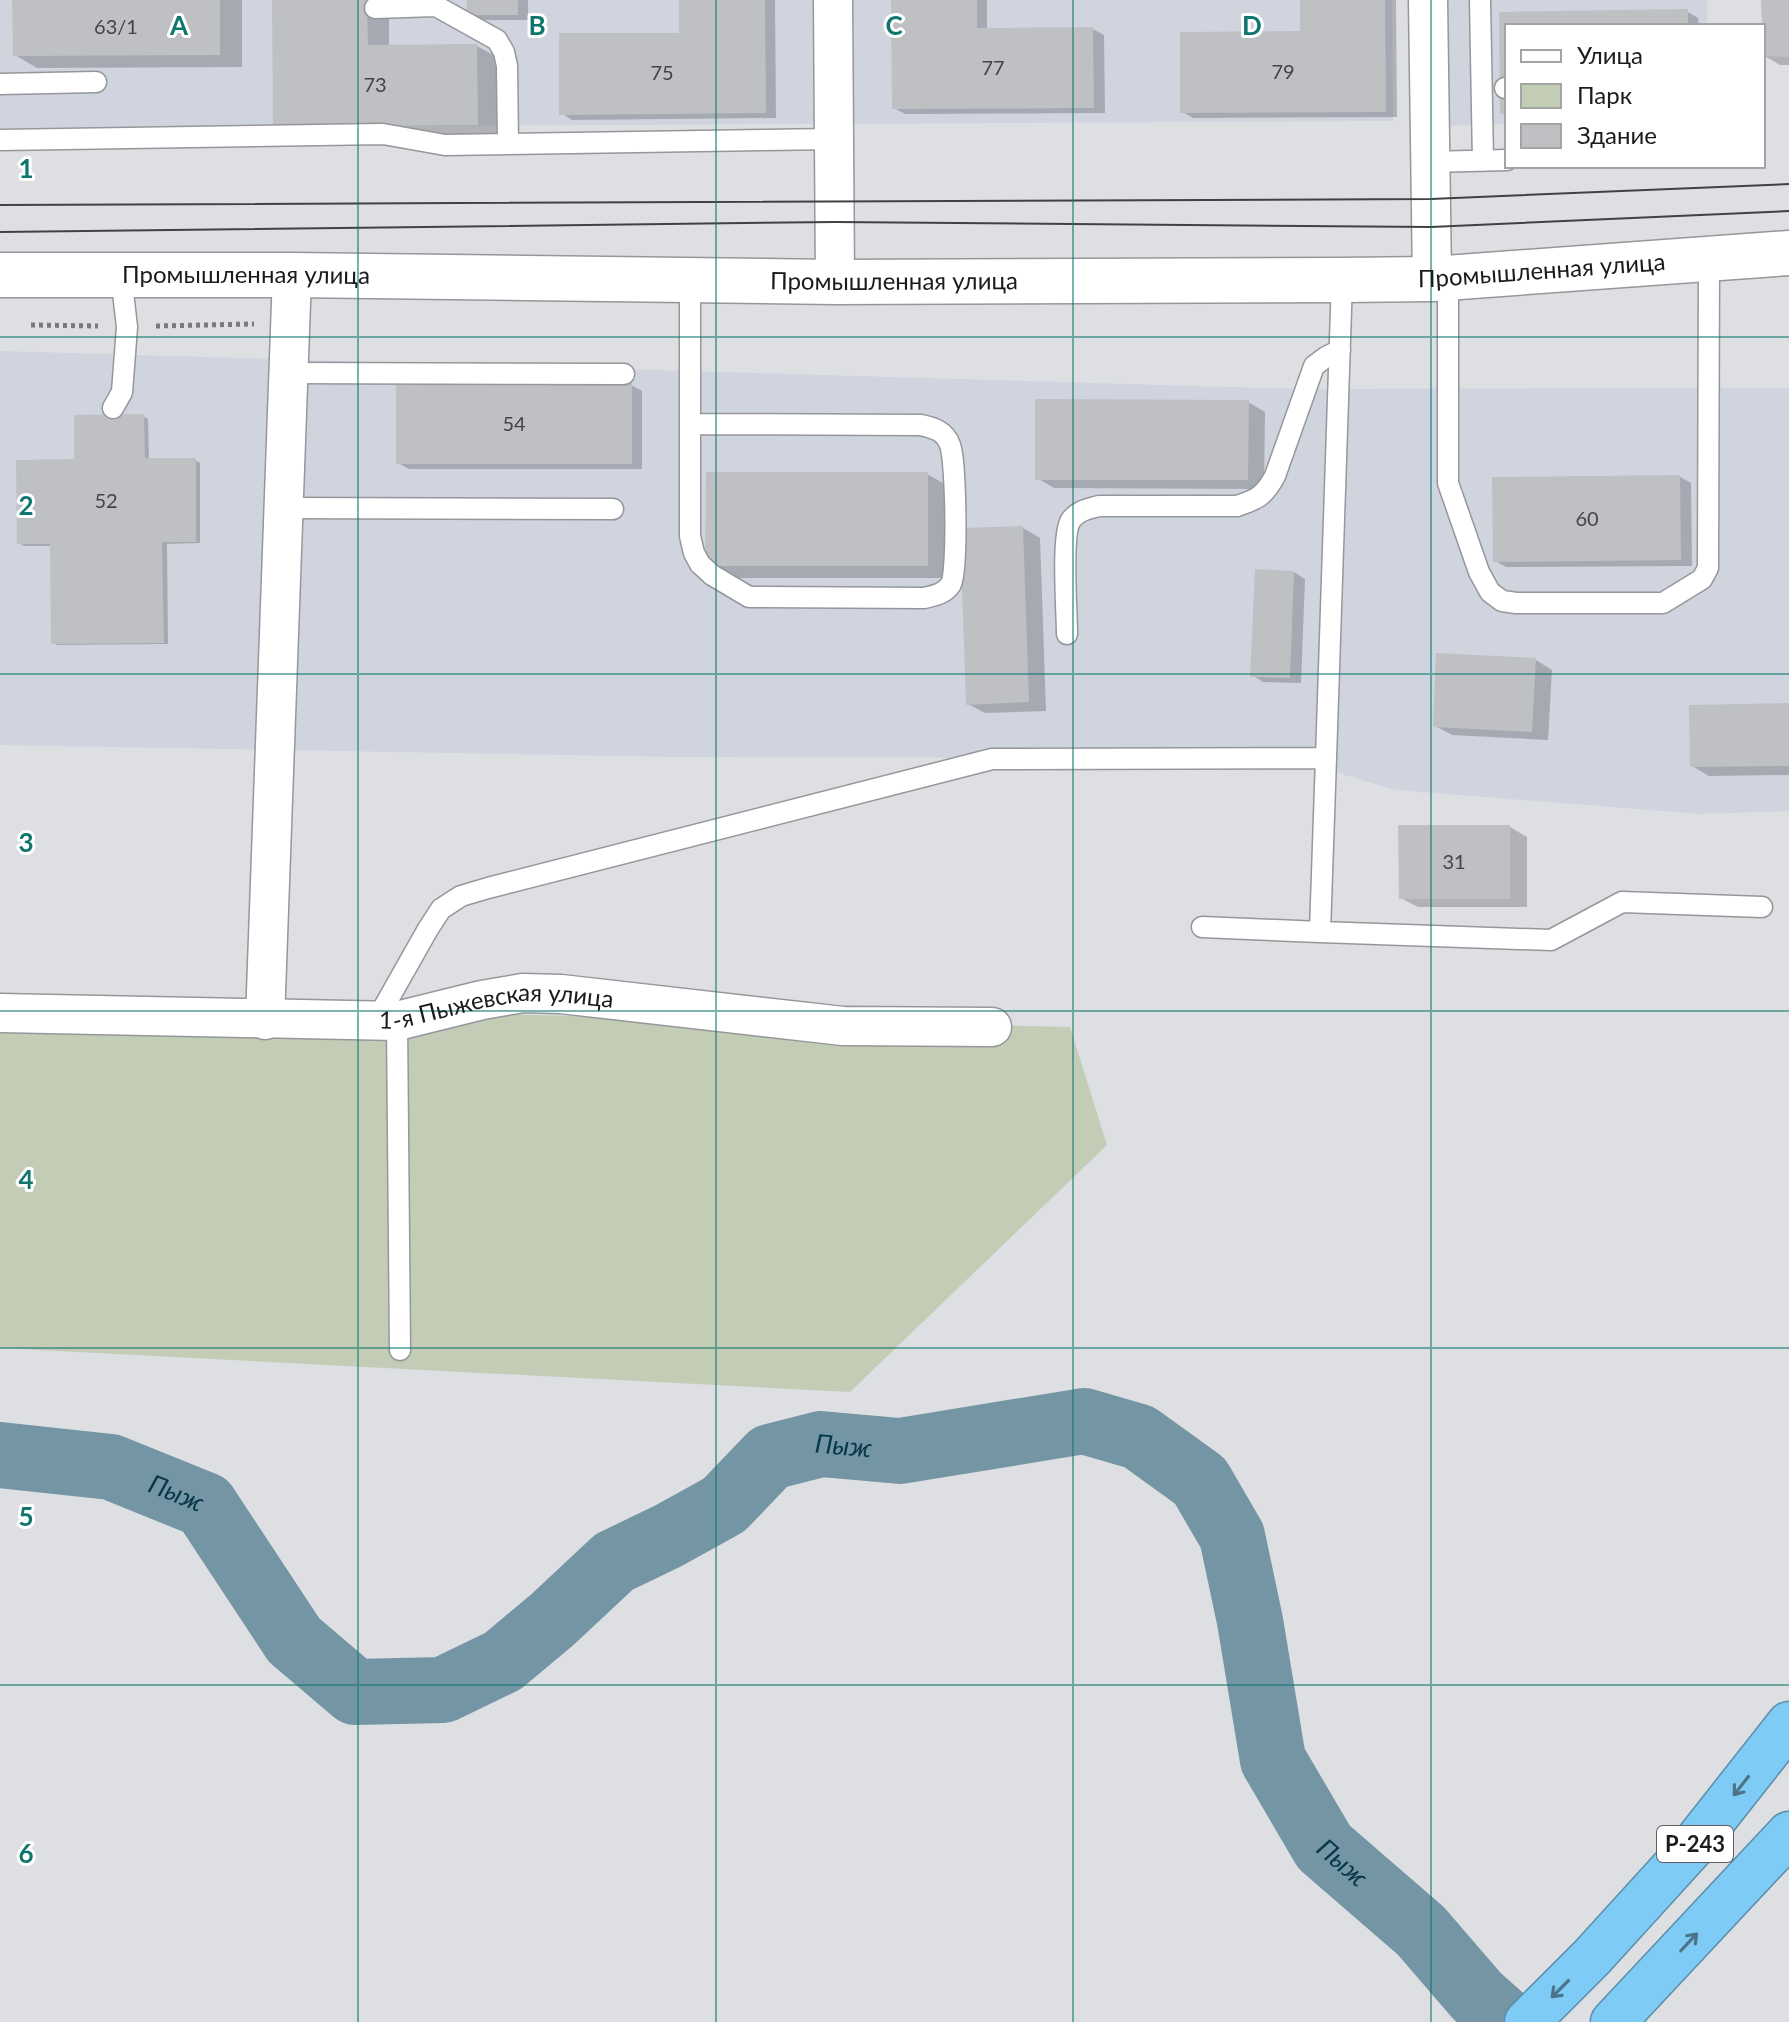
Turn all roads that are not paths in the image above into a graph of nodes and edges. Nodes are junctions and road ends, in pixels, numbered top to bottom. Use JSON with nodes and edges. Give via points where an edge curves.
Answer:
{"nodes":[{"id":1,"x":833,"y":0,"type":"edge"},
{"id":2,"x":1428,"y":0,"type":"edge"},
{"id":3,"x":1480,"y":0,"type":"edge"},
{"id":4,"x":375,"y":8,"type":"dead end"},
{"id":5,"x":96,"y":82,"type":"dead end"},
{"id":6,"x":0,"y":84,"type":"edge"},
{"id":7,"x":834,"y":139,"type":"junction"},
{"id":8,"x":0,"y":140,"type":"edge"},
{"id":9,"x":508,"y":144,"type":"junction"},
{"id":10,"x":1505,"y":160,"type":"edge"},
{"id":11,"x":1483,"y":161,"type":"junction"},
{"id":12,"x":1430,"y":162,"type":"junction"},
{"id":13,"x":1789,"y":253,"type":"edge"},
{"id":14,"x":1709,"y":259,"type":"junction"},
{"id":15,"x":0,"y":275,"type":"edge"},
{"id":16,"x":121,"y":275,"type":"junction"},
{"id":17,"x":292,"y":275,"type":"junction"},
{"id":18,"x":1440,"y":278,"type":"junction"},
{"id":19,"x":1342,"y":280,"type":"junction"},
{"id":20,"x":690,"y":281,"type":"junction"},
{"id":21,"x":835,"y":282,"type":"junction"},
{"id":22,"x":1340,"y":350,"type":"junction"},
{"id":23,"x":288,"y":373,"type":"junction"},
{"id":24,"x":624,"y":374,"type":"dead end"},
{"id":25,"x":113,"y":408,"type":"dead end"},
{"id":26,"x":690,"y":424,"type":"junction"},
{"id":27,"x":284,"y":508,"type":"junction"},
{"id":28,"x":613,"y":509,"type":"dead end"},
{"id":29,"x":1067,"y":634,"type":"dead end"},
{"id":30,"x":1326,"y":758,"type":"junction"},
{"id":31,"x":1762,"y":907,"type":"dead end"},
{"id":32,"x":1202,"y":927,"type":"dead end"},
{"id":33,"x":1320,"y":932,"type":"junction"},
{"id":34,"x":0,"y":1013,"type":"edge"},
{"id":35,"x":265,"y":1020,"type":"junction"},
{"id":36,"x":386,"y":1021,"type":"junction"},
{"id":37,"x":992,"y":1027,"type":"dead end"},
{"id":38,"x":400,"y":1350,"type":"dead end"},
{"id":39,"x":1789,"y":1724,"type":"edge"},
{"id":40,"x":1789,"y":1834,"type":"edge"},
{"id":41,"x":1624,"y":2010,"type":"edge"},
{"id":42,"x":1527,"y":2022,"type":"edge"}],
"edges":[{"from":1,"to":7,"type":"street"},
{"from":2,"to":12,"type":"street"},
{"from":3,"to":11,"type":"lane"},
{"from":4,"to":9,"type":"lane","via":[[436,6],[497,40],[507,66]]},
{"from":5,"to":6,"type":"lane"},
{"from":7,"to":9,"type":"lane"},
{"from":7,"to":21,"type":"street"},
{"from":8,"to":9,"type":"lane","via":[[383,134],[445,145]]},
{"from":10,"to":11,"type":"lane"},
{"from":11,"to":12,"type":"lane"},
{"from":12,"to":18,"type":"street"},
{"from":13,"to":14,"type":"street","name":"Промышленная улица"},
{"from":14,"to":18,"type":"street","name":"Промышленная улица"},
{"from":14,"to":18,"type":"lane","via":[[1708,568],[1702,579],[1663,603],[1516,603],[1490,592],[1448,483]]},
{"from":15,"to":16,"type":"street","name":"Промышленная улица"},
{"from":16,"to":17,"type":"street","name":"Промышленная улица"},
{"from":16,"to":25,"type":"lane","via":[[127,327],[122,392]]},
{"from":17,"to":20,"type":"street","name":"Промышленная улица"},
{"from":17,"to":23,"type":"street"},
{"from":18,"to":19,"type":"street","name":"Промышленная улица"},
{"from":19,"to":21,"type":"street","name":"Промышленная улица"},
{"from":19,"to":22,"type":"lane"},
{"from":20,"to":21,"type":"street","name":"Промышленная улица"},
{"from":20,"to":26,"type":"lane"},
{"from":22,"to":29,"type":"lane","via":[[1314,366],[1275,476],[1266,493],[1254,501],[1237,506],[1099,506],[1080,511],[1069,522]]},
{"from":22,"to":30,"type":"lane"},
{"from":23,"to":24,"type":"lane"},
{"from":23,"to":27,"type":"street"},
{"from":26,"to":26,"type":"lane","via":[[939,429],[950,442],[954,459],[950,584],[940,594],[924,598],[749,597],[712,575],[700,564],[690,536]]},
{"from":27,"to":28,"type":"lane"},
{"from":27,"to":35,"type":"street"},
{"from":30,"to":33,"type":"lane"},
{"from":30,"to":36,"type":"lane","via":[[992,759],[488,888],[441,909]]},
{"from":31,"to":33,"type":"lane","via":[[1622,902],[1551,940]]},
{"from":32,"to":33,"type":"lane"},
{"from":34,"to":35,"type":"street","name":"1-я Пыжевская улица"},
{"from":35,"to":36,"type":"street","name":"1-я Пыжевская улица"},
{"from":36,"to":37,"type":"street","name":"1-я Пыжевская улица","via":[[523,993],[843,1026]]},
{"from":36,"to":38,"type":"lane"},
{"from":39,"to":42,"type":"highway","number":"Р-243","one_way":true,"via":[[1693,1846]]},
{"from":41,"to":40,"type":"highway","number":"Р-243","one_way":true}]}
